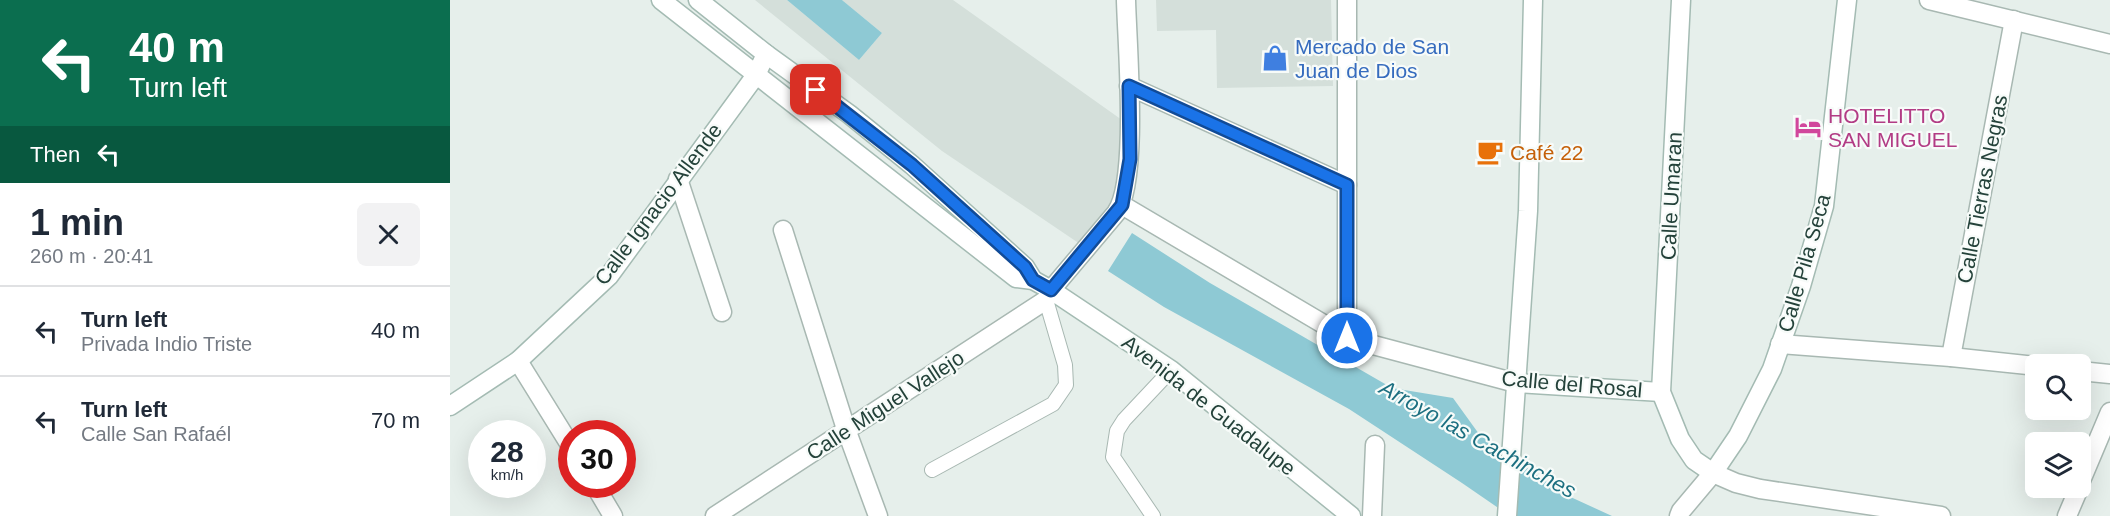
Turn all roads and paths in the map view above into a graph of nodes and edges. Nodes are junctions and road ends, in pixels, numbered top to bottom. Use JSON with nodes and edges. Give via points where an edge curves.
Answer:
{"nodes":[{"id":1,"x":661,"y":0,"type":"edge"},
{"id":2,"x":698,"y":0,"type":"edge"},
{"id":3,"x":1126,"y":0,"type":"edge"},
{"id":4,"x":1347,"y":0,"type":"edge"},
{"id":5,"x":1533,"y":0,"type":"edge"},
{"id":6,"x":1680,"y":0,"type":"edge"},
{"id":7,"x":1847,"y":0,"type":"edge"},
{"id":8,"x":1929,"y":0,"type":"edge"},
{"id":9,"x":2014,"y":20,"type":"junction"},
{"id":10,"x":2110,"y":44,"type":"edge"},
{"id":11,"x":766,"y":54,"type":"junction"},
{"id":12,"x":756,"y":75,"type":"junction"},
{"id":13,"x":1129,"y":86,"type":"junction"},
{"id":14,"x":678,"y":179,"type":"junction"},
{"id":15,"x":1347,"y":185,"type":"junction"},
{"id":16,"x":1119,"y":209,"type":"junction"},
{"id":17,"x":783,"y":230,"type":"dead end"},
{"id":18,"x":1033,"y":280,"type":"junction"},
{"id":19,"x":1048,"y":295,"type":"junction"},
{"id":20,"x":722,"y":312,"type":"dead end"},
{"id":21,"x":1347,"y":338,"type":"junction"},
{"id":22,"x":1780,"y":344,"type":"junction"},
{"id":23,"x":1951,"y":357,"type":"junction"},
{"id":24,"x":519,"y":361,"type":"junction"},
{"id":25,"x":2025,"y":365,"type":"edge"},
{"id":26,"x":1171,"y":370,"type":"junction"},
{"id":27,"x":2091,"y":371,"type":"edge"},
{"id":28,"x":2110,"y":374,"type":"edge"},
{"id":29,"x":1516,"y":383,"type":"junction"},
{"id":30,"x":1661,"y":392,"type":"junction"},
{"id":31,"x":450,"y":406,"type":"edge"},
{"id":32,"x":2110,"y":412,"type":"edge"},
{"id":33,"x":558,"y":424,"type":"edge"},
{"id":34,"x":846,"y":429,"type":"junction"},
{"id":35,"x":1375,"y":445,"type":"dead end"},
{"id":36,"x":2091,"y":457,"type":"edge"},
{"id":37,"x":932,"y":470,"type":"dead end"},
{"id":38,"x":1713,"y":473,"type":"junction"},
{"id":39,"x":602,"y":498,"type":"edge"},
{"id":40,"x":2075,"y":498,"type":"edge"},
{"id":41,"x":1507,"y":515,"type":"edge"},
{"id":42,"x":613,"y":516,"type":"edge"},
{"id":43,"x":715,"y":516,"type":"edge"},
{"id":44,"x":878,"y":516,"type":"edge"},
{"id":45,"x":1153,"y":516,"type":"edge"},
{"id":46,"x":1351,"y":516,"type":"edge"},
{"id":47,"x":1372,"y":516,"type":"edge"},
{"id":48,"x":1679,"y":516,"type":"edge"},
{"id":49,"x":1941,"y":516,"type":"edge"},
{"id":50,"x":2067,"y":516,"type":"edge"}],
"edges":[{"from":1,"to":12,"type":"street","name":"Avenida de Guadalupe"},
{"from":2,"to":11,"type":"street","name":"Avenida de Guadalupe"},
{"from":3,"to":13,"type":"street"},
{"from":4,"to":15,"type":"street"},
{"from":5,"to":29,"type":"street","via":[[1528,211]]},
{"from":6,"to":30,"type":"street","name":"Calle Umaran"},
{"from":7,"to":22,"type":"street","name":"Calle Pila Seca","via":[[1824,206]]},
{"from":8,"to":9,"type":"street"},
{"from":9,"to":10,"type":"street"},
{"from":9,"to":23,"type":"street","name":"Calle Tierras Negras"},
{"from":11,"to":12,"type":"street","name":"Calle Ignacio Allende"},
{"from":11,"to":18,"type":"street","name":"Avenida de Guadalupe","via":[[912,165],[1025,267]]},
{"from":12,"to":14,"type":"street","name":"Calle Ignacio Allende"},
{"from":12,"to":18,"type":"street","name":"Avenida de Guadalupe","via":[[1016,278]]},
{"from":13,"to":15,"type":"street"},
{"from":13,"to":16,"type":"street","via":[[1130,159]]},
{"from":14,"to":20,"type":"street"},
{"from":14,"to":24,"type":"street","name":"Calle Ignacio Allende","via":[[609,276]]},
{"from":15,"to":21,"type":"street"},
{"from":16,"to":19,"type":"street","name":"Calle Miguel Vallejo"},
{"from":16,"to":21,"type":"street","name":"Calle del Rosal"},
{"from":17,"to":34,"type":"street"},
{"from":18,"to":19,"type":"street","name":"Avenida de Guadalupe"},
{"from":19,"to":26,"type":"street","name":"Avenida de Guadalupe"},
{"from":19,"to":34,"type":"street","name":"Calle Miguel Vallejo"},
{"from":19,"to":37,"type":"lane","via":[[1065,364],[1066,385],[1053,404]]},
{"from":21,"to":29,"type":"street","name":"Calle del Rosal"},
{"from":22,"to":23,"type":"street"},
{"from":22,"to":38,"type":"street","name":"Calle Pila Seca","via":[[1772,369],[1738,436]]},
{"from":23,"to":25,"type":"street"},
{"from":24,"to":31,"type":"street","name":"Calle Ignacio Allende"},
{"from":24,"to":33,"type":"street"},
{"from":26,"to":45,"type":"lane","via":[[1124,420],[1117,431],[1113,457]]},
{"from":26,"to":46,"type":"street","name":"Avenida de Guadalupe"},
{"from":27,"to":28,"type":"street"},
{"from":29,"to":30,"type":"street","name":"Calle del Rosal"},
{"from":29,"to":41,"type":"street"},
{"from":30,"to":38,"type":"street","name":"Calle del Rosal","via":[[1680,439],[1694,460]]},
{"from":32,"to":36,"type":"street"},
{"from":34,"to":43,"type":"street","name":"Calle Miguel Vallejo"},
{"from":34,"to":44,"type":"street"},
{"from":35,"to":47,"type":"street"},
{"from":38,"to":48,"type":"street","name":"Calle Pila Seca"},
{"from":38,"to":49,"type":"street","name":"Calle del Rosal","via":[[1760,489]]},
{"from":39,"to":42,"type":"street"},
{"from":40,"to":50,"type":"street"}]}
